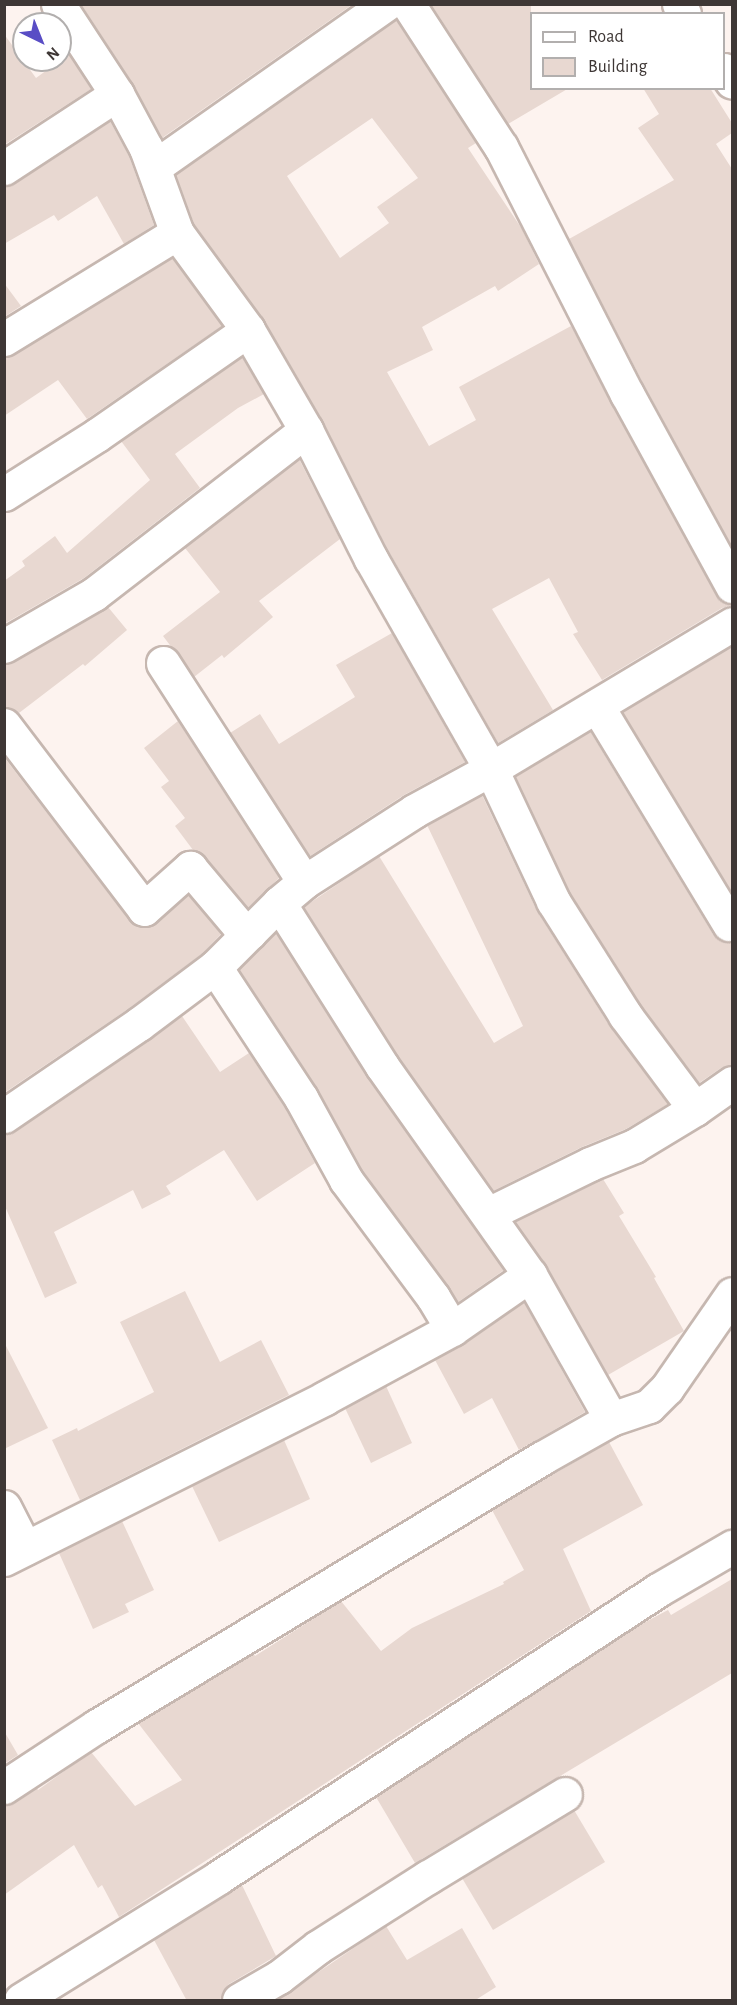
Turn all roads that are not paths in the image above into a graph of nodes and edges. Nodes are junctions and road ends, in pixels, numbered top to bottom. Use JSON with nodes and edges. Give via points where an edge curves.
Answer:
{"nodes":[{"id":1,"x":58,"y":4,"type":"edge"},
{"id":2,"x":386,"y":4,"type":"edge"},
{"id":3,"x":408,"y":4,"type":"edge"},
{"id":4,"x":117,"y":94,"type":"junction"},
{"id":5,"x":154,"y":167,"type":"junction"},
{"id":6,"x":4,"y":168,"type":"edge"},
{"id":7,"x":177,"y":233,"type":"junction"},
{"id":8,"x":248,"y":330,"type":"junction"},
{"id":9,"x":4,"y":339,"type":"edge"},
{"id":10,"x":306,"y":430,"type":"junction"},
{"id":11,"x":4,"y":494,"type":"edge"},
{"id":12,"x":732,"y":586,"type":"edge"},
{"id":13,"x":732,"y":624,"type":"edge"},
{"id":14,"x":4,"y":646,"type":"edge"},
{"id":15,"x":164,"y":663,"type":"dead end"},
{"id":16,"x":597,"y":706,"type":"junction"},
{"id":17,"x":4,"y":726,"type":"edge"},
{"id":18,"x":491,"y":769,"type":"junction"},
{"id":19,"x":304,"y":882,"type":"junction"},
{"id":20,"x":279,"y":903,"type":"junction"},
{"id":21,"x":729,"y":924,"type":"dead end"},
{"id":22,"x":250,"y":933,"type":"junction"},
{"id":23,"x":215,"y":967,"type":"junction"},
{"id":24,"x":732,"y":1083,"type":"edge"},
{"id":25,"x":695,"y":1109,"type":"junction"},
{"id":26,"x":4,"y":1116,"type":"edge"},
{"id":27,"x":488,"y":1214,"type":"junction"},
{"id":28,"x":531,"y":1275,"type":"junction"},
{"id":29,"x":732,"y":1294,"type":"edge"},
{"id":30,"x":452,"y":1329,"type":"junction"},
{"id":31,"x":611,"y":1419,"type":"junction"},
{"id":32,"x":4,"y":1507,"type":"edge"},
{"id":33,"x":732,"y":1547,"type":"edge"},
{"id":34,"x":15,"y":1553,"type":"edge"},
{"id":35,"x":4,"y":1787,"type":"edge"},
{"id":36,"x":565,"y":1794,"type":"dead end"},
{"id":37,"x":21,"y":2001,"type":"edge"},
{"id":38,"x":239,"y":2001,"type":"edge"}],
"edges":[{"from":1,"to":4,"type":"street"},
{"from":2,"to":5,"type":"street"},
{"from":3,"to":12,"type":"street","via":[[501,147],[627,394]]},
{"from":4,"to":5,"type":"street"},
{"from":4,"to":6,"type":"street"},
{"from":5,"to":7,"type":"street"},
{"from":7,"to":8,"type":"street"},
{"from":7,"to":9,"type":"street"},
{"from":8,"to":10,"type":"street"},
{"from":8,"to":11,"type":"street"},
{"from":10,"to":14,"type":"street","via":[[93,594]]},
{"from":10,"to":18,"type":"street","via":[[371,559]]},
{"from":13,"to":16,"type":"street"},
{"from":15,"to":19,"type":"street"},
{"from":16,"to":18,"type":"street"},
{"from":16,"to":21,"type":"street"},
{"from":17,"to":22,"type":"street","via":[[144,909],[190,868],[238,925]]},
{"from":18,"to":19,"type":"street","via":[[414,811]]},
{"from":18,"to":25,"type":"street","via":[[553,901],[625,1015]]},
{"from":19,"to":20,"type":"street"},
{"from":20,"to":22,"type":"street"},
{"from":20,"to":27,"type":"street","via":[[382,1066]]},
{"from":22,"to":23,"type":"street"},
{"from":23,"to":26,"type":"street"},
{"from":23,"to":30,"type":"street","via":[[301,1098],[346,1180],[433,1297]]},
{"from":24,"to":25,"type":"street"},
{"from":25,"to":27,"type":"street","via":[[634,1146]]},
{"from":27,"to":28,"type":"street"},
{"from":28,"to":30,"type":"street"},
{"from":28,"to":31,"type":"street"},
{"from":29,"to":31,"type":"street","via":[[667,1388],[649,1406]]},
{"from":30,"to":34,"type":"street","via":[[214,1455]]},
{"from":31,"to":35,"type":"street","via":[[97,1726]]},
{"from":32,"to":34,"type":"street"},
{"from":33,"to":37,"type":"street","via":[[658,1590],[238,1865]]},
{"from":36,"to":38,"type":"street","via":[[318,1947]]}]}
